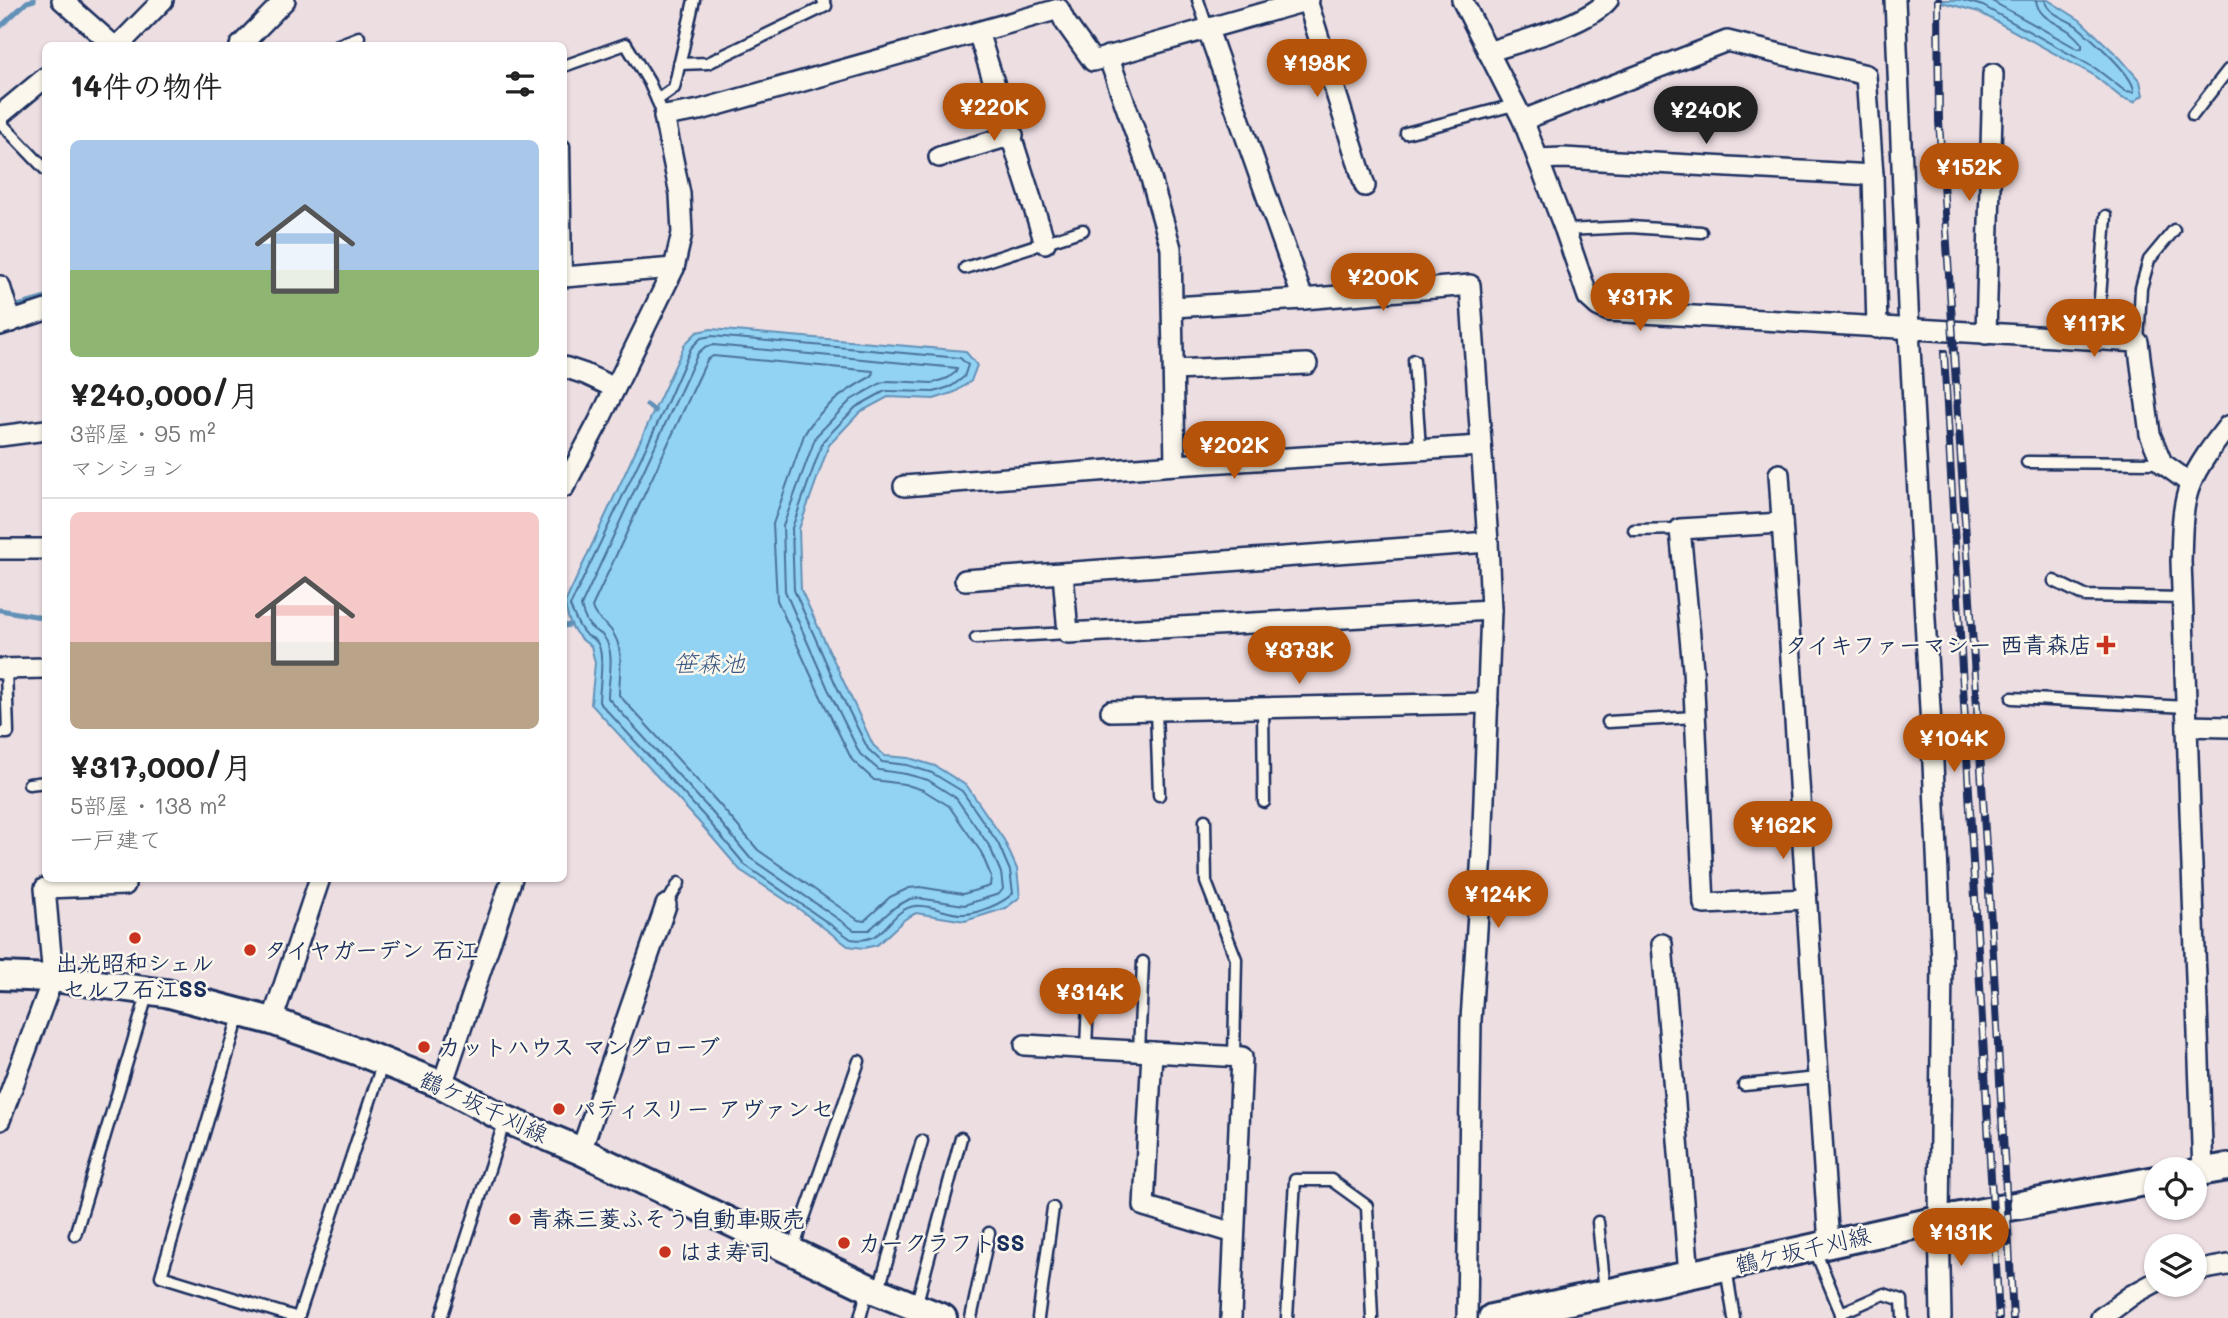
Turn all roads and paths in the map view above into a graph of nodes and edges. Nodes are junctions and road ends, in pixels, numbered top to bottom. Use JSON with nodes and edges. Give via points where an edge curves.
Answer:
{"nodes":[{"id":1,"x":62,"y":0,"type":"edge"},
{"id":2,"x":163,"y":0,"type":"edge"},
{"id":3,"x":285,"y":0,"type":"edge"},
{"id":4,"x":694,"y":0,"type":"edge"},
{"id":5,"x":823,"y":0,"type":"edge"},
{"id":6,"x":1198,"y":0,"type":"edge"},
{"id":7,"x":1308,"y":0,"type":"edge"},
{"id":8,"x":1462,"y":0,"type":"edge"},
{"id":9,"x":1608,"y":0,"type":"edge"},
{"id":10,"x":1895,"y":0,"type":"edge"},
{"id":11,"x":1058,"y":4,"type":"edge"},
{"id":12,"x":1207,"y":27,"type":"junction"},
{"id":13,"x":98,"y":32,"type":"junction"},
{"id":14,"x":978,"y":32,"type":"junction"},
{"id":15,"x":359,"y":37,"type":"dead end"},
{"id":16,"x":87,"y":42,"type":"edge"},
{"id":17,"x":111,"y":42,"type":"edge"},
{"id":18,"x":120,"y":42,"type":"edge"},
{"id":19,"x":244,"y":42,"type":"edge"},
{"id":20,"x":346,"y":42,"type":"edge"},
{"id":21,"x":1488,"y":52,"type":"junction"},
{"id":22,"x":1108,"y":56,"type":"junction"},
{"id":23,"x":679,"y":64,"type":"junction"},
{"id":24,"x":567,"y":65,"type":"edge"},
{"id":25,"x":2228,"y":70,"type":"edge"},
{"id":26,"x":1993,"y":74,"type":"dead end"},
{"id":27,"x":42,"y":80,"type":"edge"},
{"id":28,"x":661,"y":108,"type":"junction"},
{"id":29,"x":1518,"y":113,"type":"junction"},
{"id":30,"x":0,"y":115,"type":"edge"},
{"id":31,"x":2193,"y":116,"type":"dead end"},
{"id":32,"x":0,"y":122,"type":"edge"},
{"id":33,"x":1406,"y":133,"type":"dead end"},
{"id":34,"x":1013,"y":135,"type":"junction"},
{"id":35,"x":939,"y":157,"type":"dead end"},
{"id":36,"x":1538,"y":159,"type":"junction"},
{"id":37,"x":42,"y":166,"type":"edge"},
{"id":38,"x":1873,"y":175,"type":"junction"},
{"id":39,"x":1365,"y":186,"type":"dead end"},
{"id":40,"x":2106,"y":216,"type":"dead end"},
{"id":41,"x":1083,"y":230,"type":"dead end"},
{"id":42,"x":1565,"y":230,"type":"junction"},
{"id":43,"x":2174,"y":230,"type":"dead end"},
{"id":44,"x":1702,"y":232,"type":"dead end"},
{"id":45,"x":1045,"y":243,"type":"junction"},
{"id":46,"x":674,"y":268,"type":"junction"},
{"id":47,"x":965,"y":268,"type":"dead end"},
{"id":48,"x":567,"y":277,"type":"edge"},
{"id":49,"x":0,"y":286,"type":"edge"},
{"id":50,"x":1303,"y":299,"type":"junction"},
{"id":51,"x":1173,"y":307,"type":"junction"},
{"id":52,"x":42,"y":311,"type":"edge"},
{"id":53,"x":6,"y":324,"type":"edge"},
{"id":54,"x":1877,"y":328,"type":"junction"},
{"id":55,"x":1909,"y":330,"type":"junction"},
{"id":56,"x":1986,"y":334,"type":"junction"},
{"id":57,"x":2097,"y":339,"type":"junction"},
{"id":58,"x":2138,"y":342,"type":"junction"},
{"id":59,"x":1414,"y":360,"type":"dead end"},
{"id":60,"x":1307,"y":364,"type":"dead end"},
{"id":61,"x":567,"y":368,"type":"edge"},
{"id":62,"x":1174,"y":370,"type":"junction"},
{"id":63,"x":615,"y":388,"type":"junction"},
{"id":64,"x":2228,"y":426,"type":"edge"},
{"id":65,"x":42,"y":431,"type":"edge"},
{"id":66,"x":0,"y":436,"type":"edge"},
{"id":67,"x":1481,"y":446,"type":"junction"},
{"id":68,"x":1420,"y":449,"type":"junction"},
{"id":69,"x":2027,"y":462,"type":"dead end"},
{"id":70,"x":2162,"y":463,"type":"junction"},
{"id":71,"x":1175,"y":465,"type":"junction"},
{"id":72,"x":1779,"y":474,"type":"dead end"},
{"id":73,"x":567,"y":481,"type":"edge"},
{"id":74,"x":2190,"y":483,"type":"junction"},
{"id":75,"x":904,"y":486,"type":"dead end"},
{"id":76,"x":1782,"y":523,"type":"junction"},
{"id":77,"x":1680,"y":529,"type":"junction"},
{"id":78,"x":1634,"y":530,"type":"dead end"},
{"id":79,"x":1488,"y":542,"type":"junction"},
{"id":80,"x":0,"y":549,"type":"edge"},
{"id":81,"x":42,"y":549,"type":"edge"},
{"id":82,"x":1063,"y":574,"type":"junction"},
{"id":83,"x":965,"y":580,"type":"dead end"},
{"id":84,"x":2054,"y":581,"type":"dead end"},
{"id":85,"x":2182,"y":598,"type":"junction"},
{"id":86,"x":1491,"y":610,"type":"junction"},
{"id":87,"x":1068,"y":633,"type":"junction"},
{"id":88,"x":976,"y":638,"type":"dead end"},
{"id":89,"x":42,"y":668,"type":"edge"},
{"id":90,"x":3,"y":669,"type":"edge"},
{"id":91,"x":2012,"y":698,"type":"dead end"},
{"id":92,"x":1488,"y":703,"type":"junction"},
{"id":93,"x":1263,"y":707,"type":"junction"},
{"id":94,"x":1156,"y":710,"type":"junction"},
{"id":95,"x":1111,"y":711,"type":"dead end"},
{"id":96,"x":2187,"y":717,"type":"junction"},
{"id":97,"x":1695,"y":718,"type":"junction"},
{"id":98,"x":1608,"y":722,"type":"dead end"},
{"id":99,"x":2228,"y":727,"type":"edge"},
{"id":100,"x":0,"y":733,"type":"edge"},
{"id":101,"x":42,"y":782,"type":"edge"},
{"id":102,"x":29,"y":784,"type":"dead end"},
{"id":103,"x":1159,"y":795,"type":"dead end"},
{"id":104,"x":1264,"y":802,"type":"dead end"},
{"id":105,"x":1205,"y":820,"type":"dead end"},
{"id":106,"x":125,"y":882,"type":"edge"},
{"id":107,"x":319,"y":882,"type":"edge"},
{"id":108,"x":511,"y":882,"type":"edge"},
{"id":109,"x":679,"y":883,"type":"dead end"},
{"id":110,"x":1806,"y":899,"type":"junction"},
{"id":111,"x":666,"y":905,"type":"joint"},
{"id":112,"x":1662,"y":944,"type":"dead end"},
{"id":113,"x":1143,"y":962,"type":"dead end"},
{"id":114,"x":0,"y":976,"type":"edge"},
{"id":115,"x":53,"y":978,"type":"junction"},
{"id":116,"x":1089,"y":980,"type":"dead end"},
{"id":117,"x":148,"y":991,"type":"junction"},
{"id":118,"x":240,"y":1013,"type":"junction"},
{"id":119,"x":272,"y":1021,"type":"junction"},
{"id":120,"x":1025,"y":1045,"type":"dead end"},
{"id":121,"x":1086,"y":1048,"type":"junction"},
{"id":122,"x":1145,"y":1052,"type":"junction"},
{"id":123,"x":1234,"y":1057,"type":"junction"},
{"id":124,"x":859,"y":1061,"type":"dead end"},
{"id":125,"x":383,"y":1062,"type":"junction"},
{"id":126,"x":1818,"y":1078,"type":"junction"},
{"id":127,"x":442,"y":1085,"type":"junction"},
{"id":128,"x":1744,"y":1085,"type":"dead end"},
{"id":129,"x":505,"y":1119,"type":"junction"},
{"id":130,"x":0,"y":1120,"type":"edge"},
{"id":131,"x":961,"y":1138,"type":"dead end"},
{"id":132,"x":922,"y":1141,"type":"dead end"},
{"id":133,"x":581,"y":1152,"type":"junction"},
{"id":134,"x":2208,"y":1171,"type":"edge"},
{"id":135,"x":2144,"y":1183,"type":"edge"},
{"id":136,"x":1053,"y":1208,"type":"dead end"},
{"id":137,"x":1939,"y":1220,"type":"junction"},
{"id":138,"x":1598,"y":1222,"type":"dead end"},
{"id":139,"x":989,"y":1233,"type":"dead end"},
{"id":140,"x":1234,"y":1233,"type":"junction"},
{"id":141,"x":75,"y":1235,"type":"dead end"},
{"id":142,"x":1822,"y":1246,"type":"junction"},
{"id":143,"x":792,"y":1251,"type":"junction"},
{"id":144,"x":2228,"y":1265,"type":"edge"},
{"id":145,"x":1726,"y":1267,"type":"junction"},
{"id":146,"x":2207,"y":1269,"type":"edge"},
{"id":147,"x":1689,"y":1275,"type":"junction"},
{"id":148,"x":2144,"y":1288,"type":"edge"},
{"id":149,"x":873,"y":1289,"type":"junction"},
{"id":150,"x":1605,"y":1294,"type":"junction"},
{"id":151,"x":916,"y":1307,"type":"junction"},
{"id":152,"x":1841,"y":1316,"type":"edge"},
{"id":153,"x":441,"y":1318,"type":"edge"},
{"id":154,"x":860,"y":1318,"type":"edge"},
{"id":155,"x":943,"y":1318,"type":"edge"},
{"id":156,"x":971,"y":1318,"type":"edge"},
{"id":157,"x":1038,"y":1318,"type":"edge"},
{"id":158,"x":1231,"y":1318,"type":"edge"},
{"id":159,"x":1287,"y":1318,"type":"edge"},
{"id":160,"x":1372,"y":1318,"type":"edge"},
{"id":161,"x":1467,"y":1318,"type":"edge"},
{"id":162,"x":1492,"y":1318,"type":"edge"},
{"id":163,"x":1734,"y":1318,"type":"edge"},
{"id":164,"x":1903,"y":1318,"type":"edge"},
{"id":165,"x":1941,"y":1318,"type":"edge"},
{"id":166,"x":2101,"y":1318,"type":"edge"}],
"edges":[{"from":1,"to":13,"type":"street"},
{"from":2,"to":18,"type":"street"},
{"from":3,"to":19,"type":"street"},
{"from":4,"to":23,"type":"lane"},
{"from":5,"to":23,"type":"lane","via":[[826,6],[708,63]]},
{"from":6,"to":12,"type":"lane"},
{"from":7,"to":12,"type":"street"},
{"from":7,"to":39,"type":"street"},
{"from":8,"to":21,"type":"street"},
{"from":9,"to":21,"type":"street","via":[[1600,9],[1557,29]]},
{"from":10,"to":55,"type":"street"},
{"from":11,"to":14,"type":"street"},
{"from":11,"to":22,"type":"street","via":[[1093,61]]},
{"from":12,"to":22,"type":"street"},
{"from":12,"to":50,"type":"street"},
{"from":13,"to":16,"type":"street"},
{"from":13,"to":17,"type":"street"},
{"from":14,"to":28,"type":"street","via":[[700,110]]},
{"from":14,"to":34,"type":"street"},
{"from":15,"to":20,"type":"lane"},
{"from":21,"to":29,"type":"street"},
{"from":22,"to":51,"type":"street","via":[[1171,248]]},
{"from":23,"to":28,"type":"lane","via":[[674,88]]},
{"from":24,"to":28,"type":"lane","via":[[626,44]]},
{"from":25,"to":31,"type":"lane"},
{"from":26,"to":56,"type":"street"},
{"from":27,"to":30,"type":"street"},
{"from":28,"to":46,"type":"street","via":[[680,194],[682,233]]},
{"from":29,"to":33,"type":"lane"},
{"from":29,"to":36,"type":"street"},
{"from":29,"to":38,"type":"street","via":[[1727,41],[1866,75]]},
{"from":32,"to":37,"type":"lane"},
{"from":34,"to":35,"type":"street"},
{"from":34,"to":45,"type":"street"},
{"from":36,"to":38,"type":"street"},
{"from":36,"to":42,"type":"street"},
{"from":38,"to":54,"type":"street"},
{"from":40,"to":57,"type":"lane"},
{"from":41,"to":45,"type":"lane"},
{"from":42,"to":44,"type":"lane","via":[[1631,226]]},
{"from":42,"to":54,"type":"street","via":[[1588,297],[1609,311]]},
{"from":43,"to":58,"type":"lane","via":[[2149,260],[2141,288]]},
{"from":45,"to":47,"type":"lane"},
{"from":46,"to":48,"type":"street"},
{"from":46,"to":63,"type":"street"},
{"from":49,"to":53,"type":"street"},
{"from":50,"to":51,"type":"street"},
{"from":50,"to":67,"type":"street","via":[[1469,285]]},
{"from":51,"to":62,"type":"street"},
{"from":52,"to":53,"type":"street"},
{"from":54,"to":55,"type":"street"},
{"from":55,"to":56,"type":"street"},
{"from":55,"to":137,"type":"street","via":[[1942,964]]},
{"from":56,"to":57,"type":"street"},
{"from":57,"to":58,"type":"street"},
{"from":58,"to":70,"type":"street","via":[[2150,434]]},
{"from":59,"to":68,"type":"lane"},
{"from":60,"to":62,"type":"street"},
{"from":61,"to":63,"type":"street"},
{"from":62,"to":71,"type":"street"},
{"from":63,"to":73,"type":"street"},
{"from":64,"to":74,"type":"street"},
{"from":65,"to":66,"type":"street"},
{"from":67,"to":68,"type":"street"},
{"from":67,"to":79,"type":"street"},
{"from":68,"to":71,"type":"street"},
{"from":69,"to":70,"type":"lane"},
{"from":70,"to":74,"type":"street"},
{"from":71,"to":75,"type":"street"},
{"from":72,"to":76,"type":"street"},
{"from":74,"to":85,"type":"street","via":[[2183,513]]},
{"from":76,"to":77,"type":"street"},
{"from":76,"to":110,"type":"street"},
{"from":77,"to":78,"type":"lane"},
{"from":77,"to":97,"type":"street"},
{"from":79,"to":82,"type":"street"},
{"from":79,"to":86,"type":"street"},
{"from":80,"to":81,"type":"street"},
{"from":82,"to":83,"type":"street"},
{"from":82,"to":87,"type":"street"},
{"from":84,"to":85,"type":"lane","via":[[2085,596]]},
{"from":85,"to":96,"type":"street"},
{"from":86,"to":87,"type":"street"},
{"from":86,"to":92,"type":"street"},
{"from":87,"to":88,"type":"lane"},
{"from":89,"to":90,"type":"street"},
{"from":90,"to":100,"type":"lane","via":[[8,733]]},
{"from":91,"to":96,"type":"lane"},
{"from":92,"to":93,"type":"street"},
{"from":92,"to":161,"type":"street","via":[[1471,1020]]},
{"from":93,"to":94,"type":"street"},
{"from":93,"to":104,"type":"lane"},
{"from":94,"to":95,"type":"street"},
{"from":94,"to":103,"type":"lane"},
{"from":96,"to":99,"type":"street"},
{"from":96,"to":134,"type":"street"},
{"from":97,"to":98,"type":"lane"},
{"from":97,"to":110,"type":"street","via":[[1704,904]]},
{"from":101,"to":102,"type":"lane"},
{"from":105,"to":123,"type":"lane","via":[[1206,882],[1237,959]]},
{"from":106,"to":115,"type":"street","via":[[46,888]]},
{"from":107,"to":119,"type":"street"},
{"from":108,"to":127,"type":"street"},
{"from":109,"to":111,"type":"lane"},
{"from":110,"to":126,"type":"street"},
{"from":111,"to":133,"type":"street"},
{"from":112,"to":147,"type":"street"},
{"from":113,"to":122,"type":"lane"},
{"from":114,"to":115,"type":"main road","name":"鶴ケ坂千刈線"},
{"from":115,"to":117,"type":"main road","name":"鶴ケ坂千刈線"},
{"from":115,"to":130,"type":"street"},
{"from":116,"to":121,"type":"lane"},
{"from":117,"to":118,"type":"main road","name":"鶴ケ坂千刈線"},
{"from":117,"to":141,"type":"lane"},
{"from":118,"to":119,"type":"main road","name":"鶴ケ坂千刈線"},
{"from":118,"to":125,"type":"lane","via":[[161,1276],[298,1318]]},
{"from":119,"to":125,"type":"main road","name":"鶴ケ坂千刈線"},
{"from":120,"to":121,"type":"street"},
{"from":121,"to":122,"type":"street"},
{"from":122,"to":123,"type":"street"},
{"from":122,"to":140,"type":"street","via":[[1144,1206]]},
{"from":123,"to":140,"type":"street","via":[[1242,1057]]},
{"from":124,"to":143,"type":"lane"},
{"from":125,"to":127,"type":"main road","name":"鶴ケ坂千刈線"},
{"from":126,"to":128,"type":"lane"},
{"from":126,"to":142,"type":"street"},
{"from":127,"to":129,"type":"main road","name":"鶴ケ坂千刈線"},
{"from":129,"to":133,"type":"main road","name":"鶴ケ坂千刈線"},
{"from":129,"to":153,"type":"lane"},
{"from":131,"to":151,"type":"lane"},
{"from":132,"to":149,"type":"lane"},
{"from":133,"to":143,"type":"main road","name":"鶴ケ坂千刈線"},
{"from":135,"to":137,"type":"main road","name":"鶴ケ坂千刈線"},
{"from":136,"to":157,"type":"lane"},
{"from":137,"to":142,"type":"main road","name":"鶴ケ坂千刈線"},
{"from":137,"to":165,"type":"street"},
{"from":138,"to":150,"type":"lane"},
{"from":139,"to":156,"type":"lane"},
{"from":140,"to":158,"type":"street"},
{"from":142,"to":145,"type":"main road","name":"鶴ケ坂千刈線"},
{"from":142,"to":152,"type":"lane"},
{"from":143,"to":149,"type":"main road","name":"鶴ケ坂千刈線"},
{"from":144,"to":146,"type":"street"},
{"from":145,"to":147,"type":"main road","name":"鶴ケ坂千刈線"},
{"from":145,"to":163,"type":"lane"},
{"from":147,"to":150,"type":"main road","name":"鶴ケ坂千刈線"},
{"from":148,"to":166,"type":"street"},
{"from":149,"to":151,"type":"main road","name":"鶴ケ坂千刈線"},
{"from":149,"to":154,"type":"lane"},
{"from":150,"to":162,"type":"main road","name":"鶴ケ坂千刈線"},
{"from":151,"to":155,"type":"main road","name":"鶴ケ坂千刈線"},
{"from":152,"to":164,"type":"lane","via":[[1884,1294],[1902,1300]]},
{"from":159,"to":160,"type":"lane","via":[[1295,1180],[1331,1180],[1367,1206]]}]}
